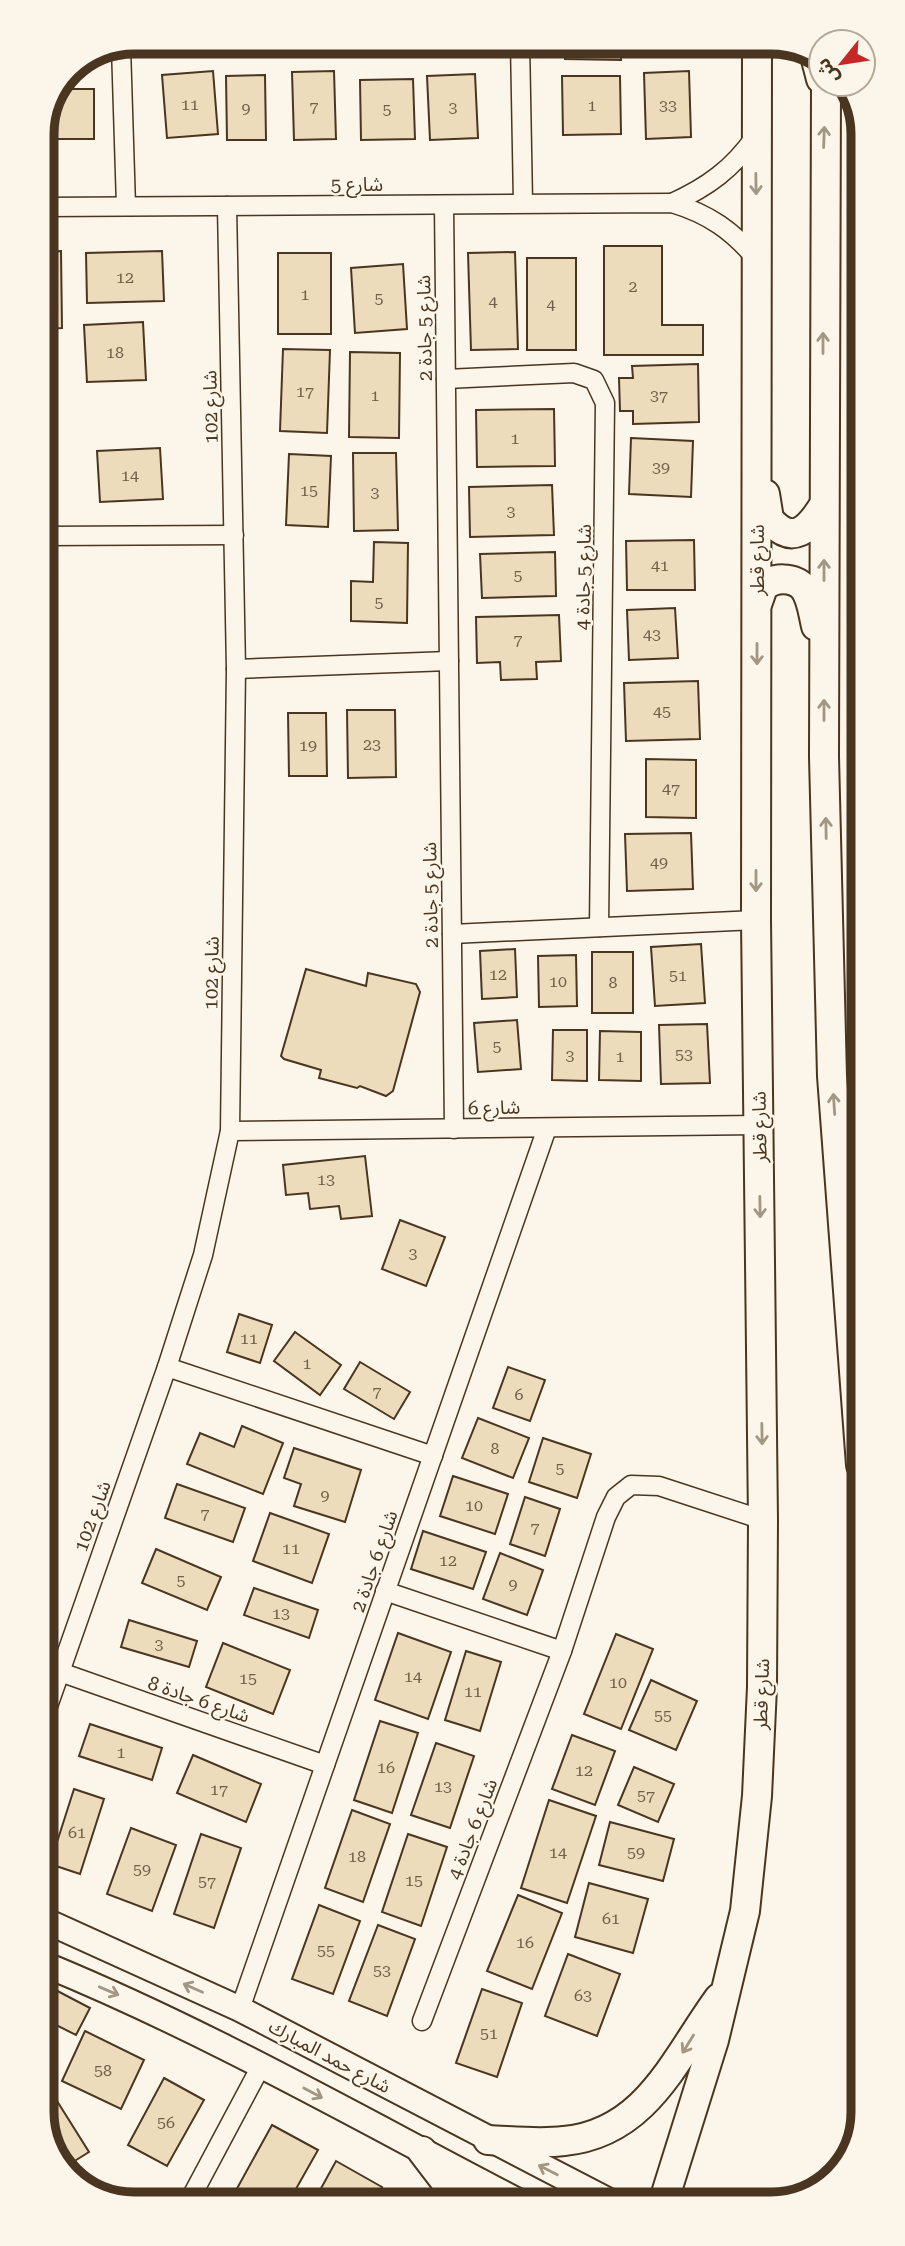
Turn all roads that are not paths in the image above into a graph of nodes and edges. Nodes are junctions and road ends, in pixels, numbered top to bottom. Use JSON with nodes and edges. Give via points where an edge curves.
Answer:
{"nodes":[{"id":1,"x":520,"y":54,"type":"edge"},
{"id":2,"x":757,"y":54,"type":"edge"},
{"id":3,"x":121,"y":56,"type":"edge"},
{"id":4,"x":824,"y":98,"type":"edge"},
{"id":5,"x":755,"y":136,"type":"junction"},
{"id":6,"x":523,"y":203,"type":"junction"},
{"id":7,"x":672,"y":203,"type":"junction"},
{"id":8,"x":444,"y":205,"type":"junction"},
{"id":9,"x":126,"y":206,"type":"junction"},
{"id":10,"x":227,"y":206,"type":"junction"},
{"id":11,"x":54,"y":207,"type":"edge"},
{"id":12,"x":758,"y":261,"type":"junction"},
{"id":13,"x":446,"y":379,"type":"junction"},
{"id":14,"x":757,"y":428,"type":"junction"},
{"id":15,"x":824,"y":505,"type":"junction"},
{"id":16,"x":234,"y":535,"type":"junction"},
{"id":17,"x":54,"y":536,"type":"edge"},
{"id":18,"x":757,"y":604,"type":"junction"},
{"id":19,"x":449,"y":661,"type":"junction"},
{"id":20,"x":824,"y":663,"type":"junction"},
{"id":21,"x":236,"y":669,"type":"junction"},
{"id":22,"x":756,"y":920,"type":"junction"},
{"id":23,"x":599,"y":927,"type":"junction"},
{"id":24,"x":452,"y":934,"type":"junction"},
{"id":25,"x":759,"y":1125,"type":"junction"},
{"id":26,"x":547,"y":1128,"type":"junction"},
{"id":27,"x":454,"y":1129,"type":"junction"},
{"id":28,"x":230,"y":1131,"type":"junction"},
{"id":29,"x":851,"y":1322,"type":"edge"},
{"id":30,"x":167,"y":1367,"type":"junction"},
{"id":31,"x":433,"y":1456,"type":"junction"},
{"id":32,"x":763,"y":1520,"type":"junction"},
{"id":33,"x":386,"y":1591,"type":"junction"},
{"id":34,"x":562,"y":1651,"type":"junction"},
{"id":35,"x":60,"y":1672,"type":"junction"},
{"id":36,"x":54,"y":1689,"type":"edge"},
{"id":37,"x":325,"y":1765,"type":"junction"},
{"id":38,"x":54,"y":1926,"type":"edge"},
{"id":39,"x":54,"y":1968,"type":"edge"},
{"id":40,"x":727,"y":1988,"type":"junction"},
{"id":41,"x":240,"y":2009,"type":"junction"},
{"id":42,"x":422,"y":2021,"type":"dead end"},
{"id":43,"x":261,"y":2066,"type":"junction"},
{"id":44,"x":488,"y":2140,"type":"junction"},
{"id":45,"x":422,"y":2151,"type":"junction"},
{"id":46,"x":194,"y":2192,"type":"edge"},
{"id":47,"x":453,"y":2192,"type":"edge"},
{"id":48,"x":501,"y":2192,"type":"edge"},
{"id":49,"x":593,"y":2192,"type":"edge"},
{"id":50,"x":667,"y":2192,"type":"edge"}],
"edges":[{"from":1,"to":6,"type":"street"},
{"from":2,"to":5,"type":"main road","name":"شارع قطر"},
{"from":3,"to":9,"type":"street"},
{"from":15,"to":4,"type":"main road","one_way":true},
{"from":5,"to":7,"type":"street","name":"شارع 5","via":[[720,177]]},
{"from":5,"to":12,"type":"main road","name":"شارع قطر","one_way":true},
{"from":6,"to":7,"type":"street","name":"شارع 5"},
{"from":6,"to":8,"type":"street","name":"شارع 5"},
{"from":7,"to":12,"type":"street","name":"شارع 5","via":[[721,224]]},
{"from":8,"to":10,"type":"street","name":"شارع 5"},
{"from":8,"to":13,"type":"street","name":"شارع 5 جادة 2"},
{"from":9,"to":10,"type":"street","name":"شارع 5"},
{"from":9,"to":11,"type":"street","name":"شارع 5"},
{"from":10,"to":16,"type":"street","name":"شارع 102"},
{"from":12,"to":14,"type":"main road","name":"شارع قطر"},
{"from":13,"to":19,"type":"street","name":"شارع 5 جادة 2"},
{"from":13,"to":23,"type":"street","name":"شارع 5 جادة 4","via":[[574,373],[594,380],[605,403]]},
{"from":14,"to":15,"type":"main road","via":[[769,519],[776,527],[797,533],[810,527]]},
{"from":14,"to":18,"type":"main road","name":"شارع قطر"},
{"from":20,"to":15,"type":"main road","one_way":true},
{"from":16,"to":17,"type":"street"},
{"from":16,"to":21,"type":"street","name":"شارع 102"},
{"from":18,"to":20,"type":"main road","via":[[764,588],[776,580],[789,579],[802,586]]},
{"from":18,"to":22,"type":"main road","name":"شارع قطر","one_way":true},
{"from":19,"to":21,"type":"street"},
{"from":19,"to":24,"type":"street","name":"شارع 5 جادة 2"},
{"from":29,"to":20,"type":"main road","one_way":true,"via":[[832,1076]]},
{"from":21,"to":28,"type":"street","name":"شارع 102"},
{"from":22,"to":23,"type":"street"},
{"from":22,"to":25,"type":"main road","name":"شارع قطر"},
{"from":23,"to":24,"type":"street"},
{"from":24,"to":27,"type":"street","name":"شارع 5 جادة 2"},
{"from":25,"to":26,"type":"street","name":"شارع 6"},
{"from":25,"to":32,"type":"main road","name":"شارع قطر","one_way":true},
{"from":26,"to":27,"type":"street","name":"شارع 6"},
{"from":26,"to":31,"type":"street","name":"شارع 6 جادة 2"},
{"from":27,"to":28,"type":"street","name":"شارع 6"},
{"from":28,"to":30,"type":"street","name":"شارع 102","via":[[203,1255]]},
{"from":30,"to":31,"type":"street"},
{"from":30,"to":35,"type":"street","name":"شارع 102"},
{"from":31,"to":33,"type":"street","name":"شارع 6 جادة 2"},
{"from":32,"to":34,"type":"street","name":"شارع 6 جادة 4","via":[[659,1486],[631,1485],[616,1497],[606,1517]]},
{"from":32,"to":40,"type":"main road","name":"شارع قطر","via":[[757,1808],[745,1911]]},
{"from":33,"to":34,"type":"street"},
{"from":33,"to":37,"type":"street","name":"شارع 6 جادة 2"},
{"from":34,"to":42,"type":"street","name":"شارع 6 جادة 4"},
{"from":35,"to":36,"type":"street","name":"شارع 102"},
{"from":35,"to":37,"type":"street","name":"شارع 6 جادة 8"},
{"from":37,"to":41,"type":"street","name":"شارع 6 جادة 2"},
{"from":41,"to":38,"type":"main road","name":"شارع حمد المبارك","one_way":true},
{"from":39,"to":43,"type":"main road","one_way":true},
{"from":40,"to":44,"type":"main road","one_way":true,"via":[[659,2090],[622,2122],[594,2135],[564,2141]]},
{"from":40,"to":50,"type":"main road","name":"شارع قطر"},
{"from":41,"to":44,"type":"main road","name":"شارع حمد المبارك"},
{"from":43,"to":45,"type":"main road","one_way":true},
{"from":43,"to":46,"type":"street"},
{"from":49,"to":44,"type":"main road","name":"شارع حمد المبارك","one_way":true},
{"from":45,"to":47,"type":"main road"},
{"from":45,"to":48,"type":"main road"}]}
